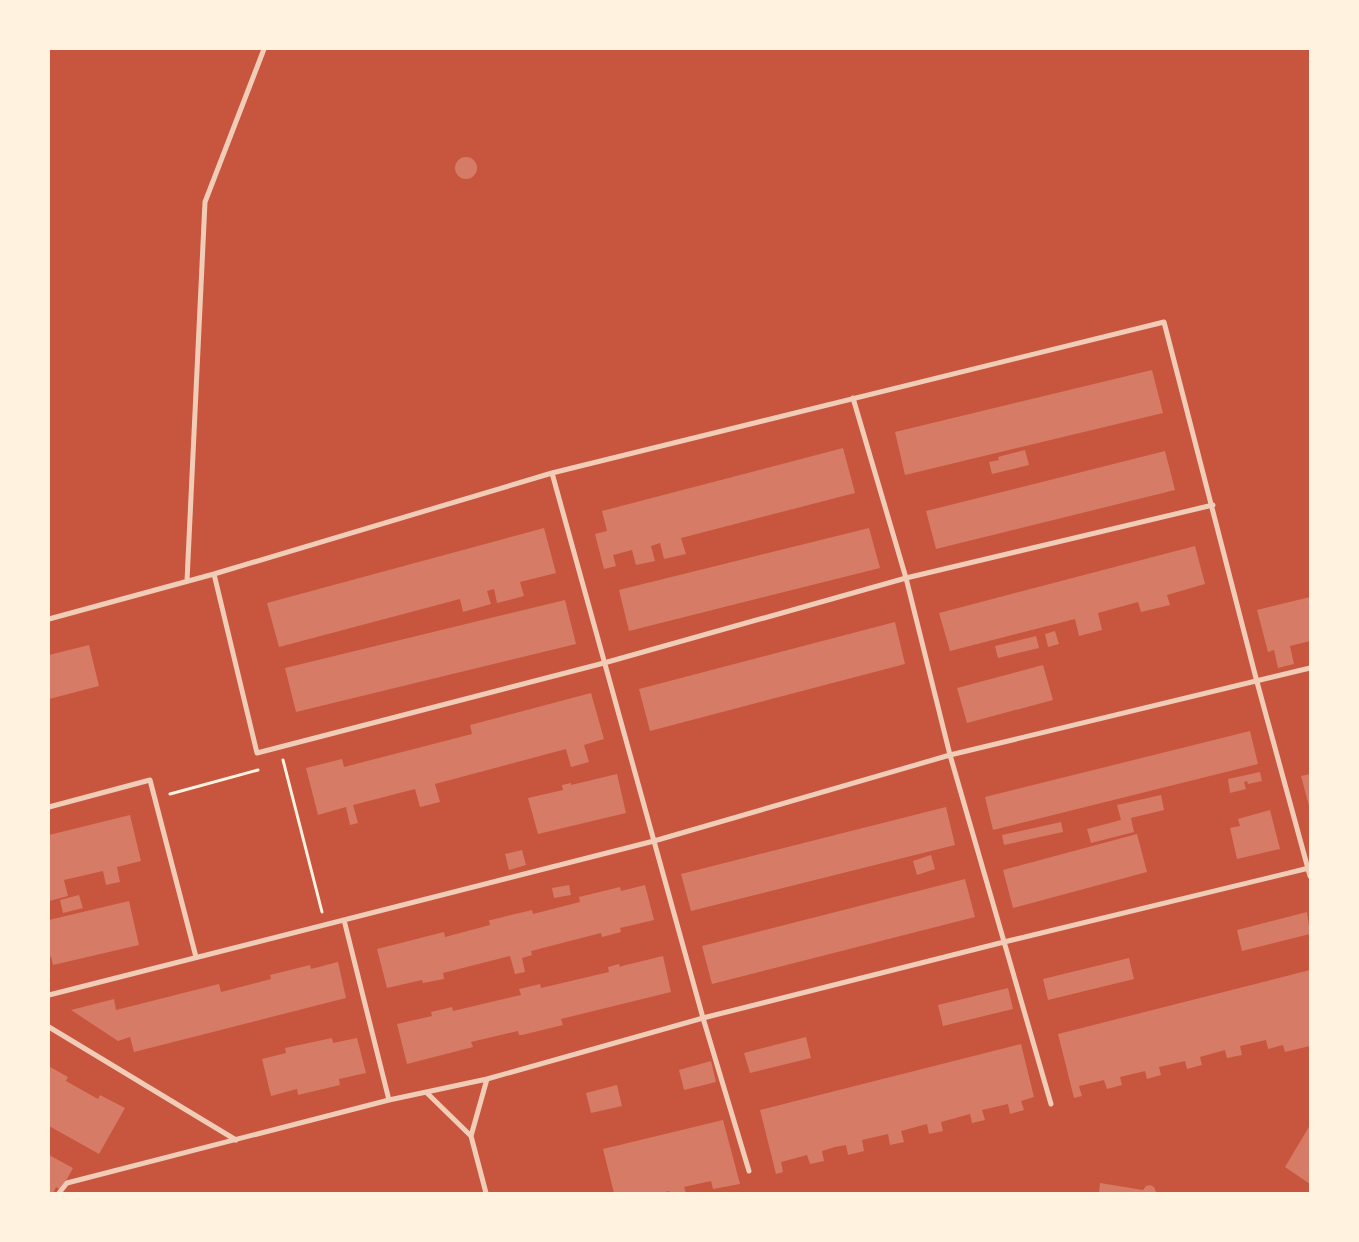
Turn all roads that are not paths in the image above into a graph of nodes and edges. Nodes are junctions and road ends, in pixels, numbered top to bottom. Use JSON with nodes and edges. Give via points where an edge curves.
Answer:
{"nodes":[{"id":1,"x":264,"y":49,"type":"edge"},
{"id":2,"x":854,"y":398,"type":"junction"},
{"id":3,"x":552,"y":473,"type":"junction"},
{"id":4,"x":1213,"y":505,"type":"junction"},
{"id":5,"x":214,"y":574,"type":"junction"},
{"id":6,"x":906,"y":578,"type":"junction"},
{"id":7,"x":187,"y":581,"type":"junction"},
{"id":8,"x":49,"y":619,"type":"edge"},
{"id":9,"x":604,"y":663,"type":"junction"},
{"id":10,"x":1310,"y":668,"type":"edge"},
{"id":11,"x":1257,"y":682,"type":"junction"},
{"id":12,"x":950,"y":755,"type":"junction"},
{"id":13,"x":49,"y":807,"type":"edge"},
{"id":14,"x":654,"y":841,"type":"junction"},
{"id":15,"x":1309,"y":868,"type":"edge"},
{"id":16,"x":1310,"y":876,"type":"edge"},
{"id":17,"x":344,"y":920,"type":"junction"},
{"id":18,"x":1004,"y":942,"type":"junction"},
{"id":19,"x":196,"y":957,"type":"junction"},
{"id":20,"x":49,"y":995,"type":"edge"},
{"id":21,"x":702,"y":1018,"type":"junction"},
{"id":22,"x":49,"y":1027,"type":"edge"},
{"id":23,"x":487,"y":1079,"type":"junction"},
{"id":24,"x":427,"y":1093,"type":"junction"},
{"id":25,"x":389,"y":1100,"type":"junction"},
{"id":26,"x":1051,"y":1104,"type":"dead end"},
{"id":27,"x":471,"y":1136,"type":"junction"},
{"id":28,"x":236,"y":1140,"type":"junction"},
{"id":29,"x":749,"y":1171,"type":"dead end"},
{"id":30,"x":59,"y":1193,"type":"edge"},
{"id":31,"x":486,"y":1193,"type":"edge"}],
"edges":[{"from":1,"to":7,"type":"street","via":[[205,202]]},
{"from":2,"to":3,"type":"street"},
{"from":2,"to":4,"type":"street","via":[[1164,322]]},
{"from":2,"to":6,"type":"street"},
{"from":3,"to":5,"type":"street"},
{"from":3,"to":9,"type":"street"},
{"from":4,"to":6,"type":"street"},
{"from":4,"to":11,"type":"street"},
{"from":5,"to":7,"type":"street"},
{"from":5,"to":9,"type":"street","via":[[257,753]]},
{"from":6,"to":9,"type":"street"},
{"from":6,"to":12,"type":"street"},
{"from":7,"to":8,"type":"street"},
{"from":9,"to":14,"type":"street"},
{"from":10,"to":11,"type":"street"},
{"from":11,"to":12,"type":"street"},
{"from":11,"to":15,"type":"street"},
{"from":12,"to":14,"type":"street"},
{"from":12,"to":18,"type":"street"},
{"from":13,"to":19,"type":"street","via":[[150,780]]},
{"from":14,"to":17,"type":"street"},
{"from":14,"to":21,"type":"street"},
{"from":15,"to":16,"type":"street"},
{"from":15,"to":18,"type":"street"},
{"from":17,"to":19,"type":"street"},
{"from":17,"to":25,"type":"street"},
{"from":18,"to":21,"type":"street"},
{"from":18,"to":26,"type":"street"},
{"from":19,"to":20,"type":"street"},
{"from":21,"to":23,"type":"street"},
{"from":21,"to":29,"type":"street"},
{"from":22,"to":28,"type":"street"},
{"from":23,"to":24,"type":"street"},
{"from":23,"to":27,"type":"street"},
{"from":24,"to":25,"type":"street"},
{"from":24,"to":27,"type":"street"},
{"from":25,"to":28,"type":"street"},
{"from":27,"to":31,"type":"street"},
{"from":28,"to":30,"type":"street","via":[[67,1183]]}]}
